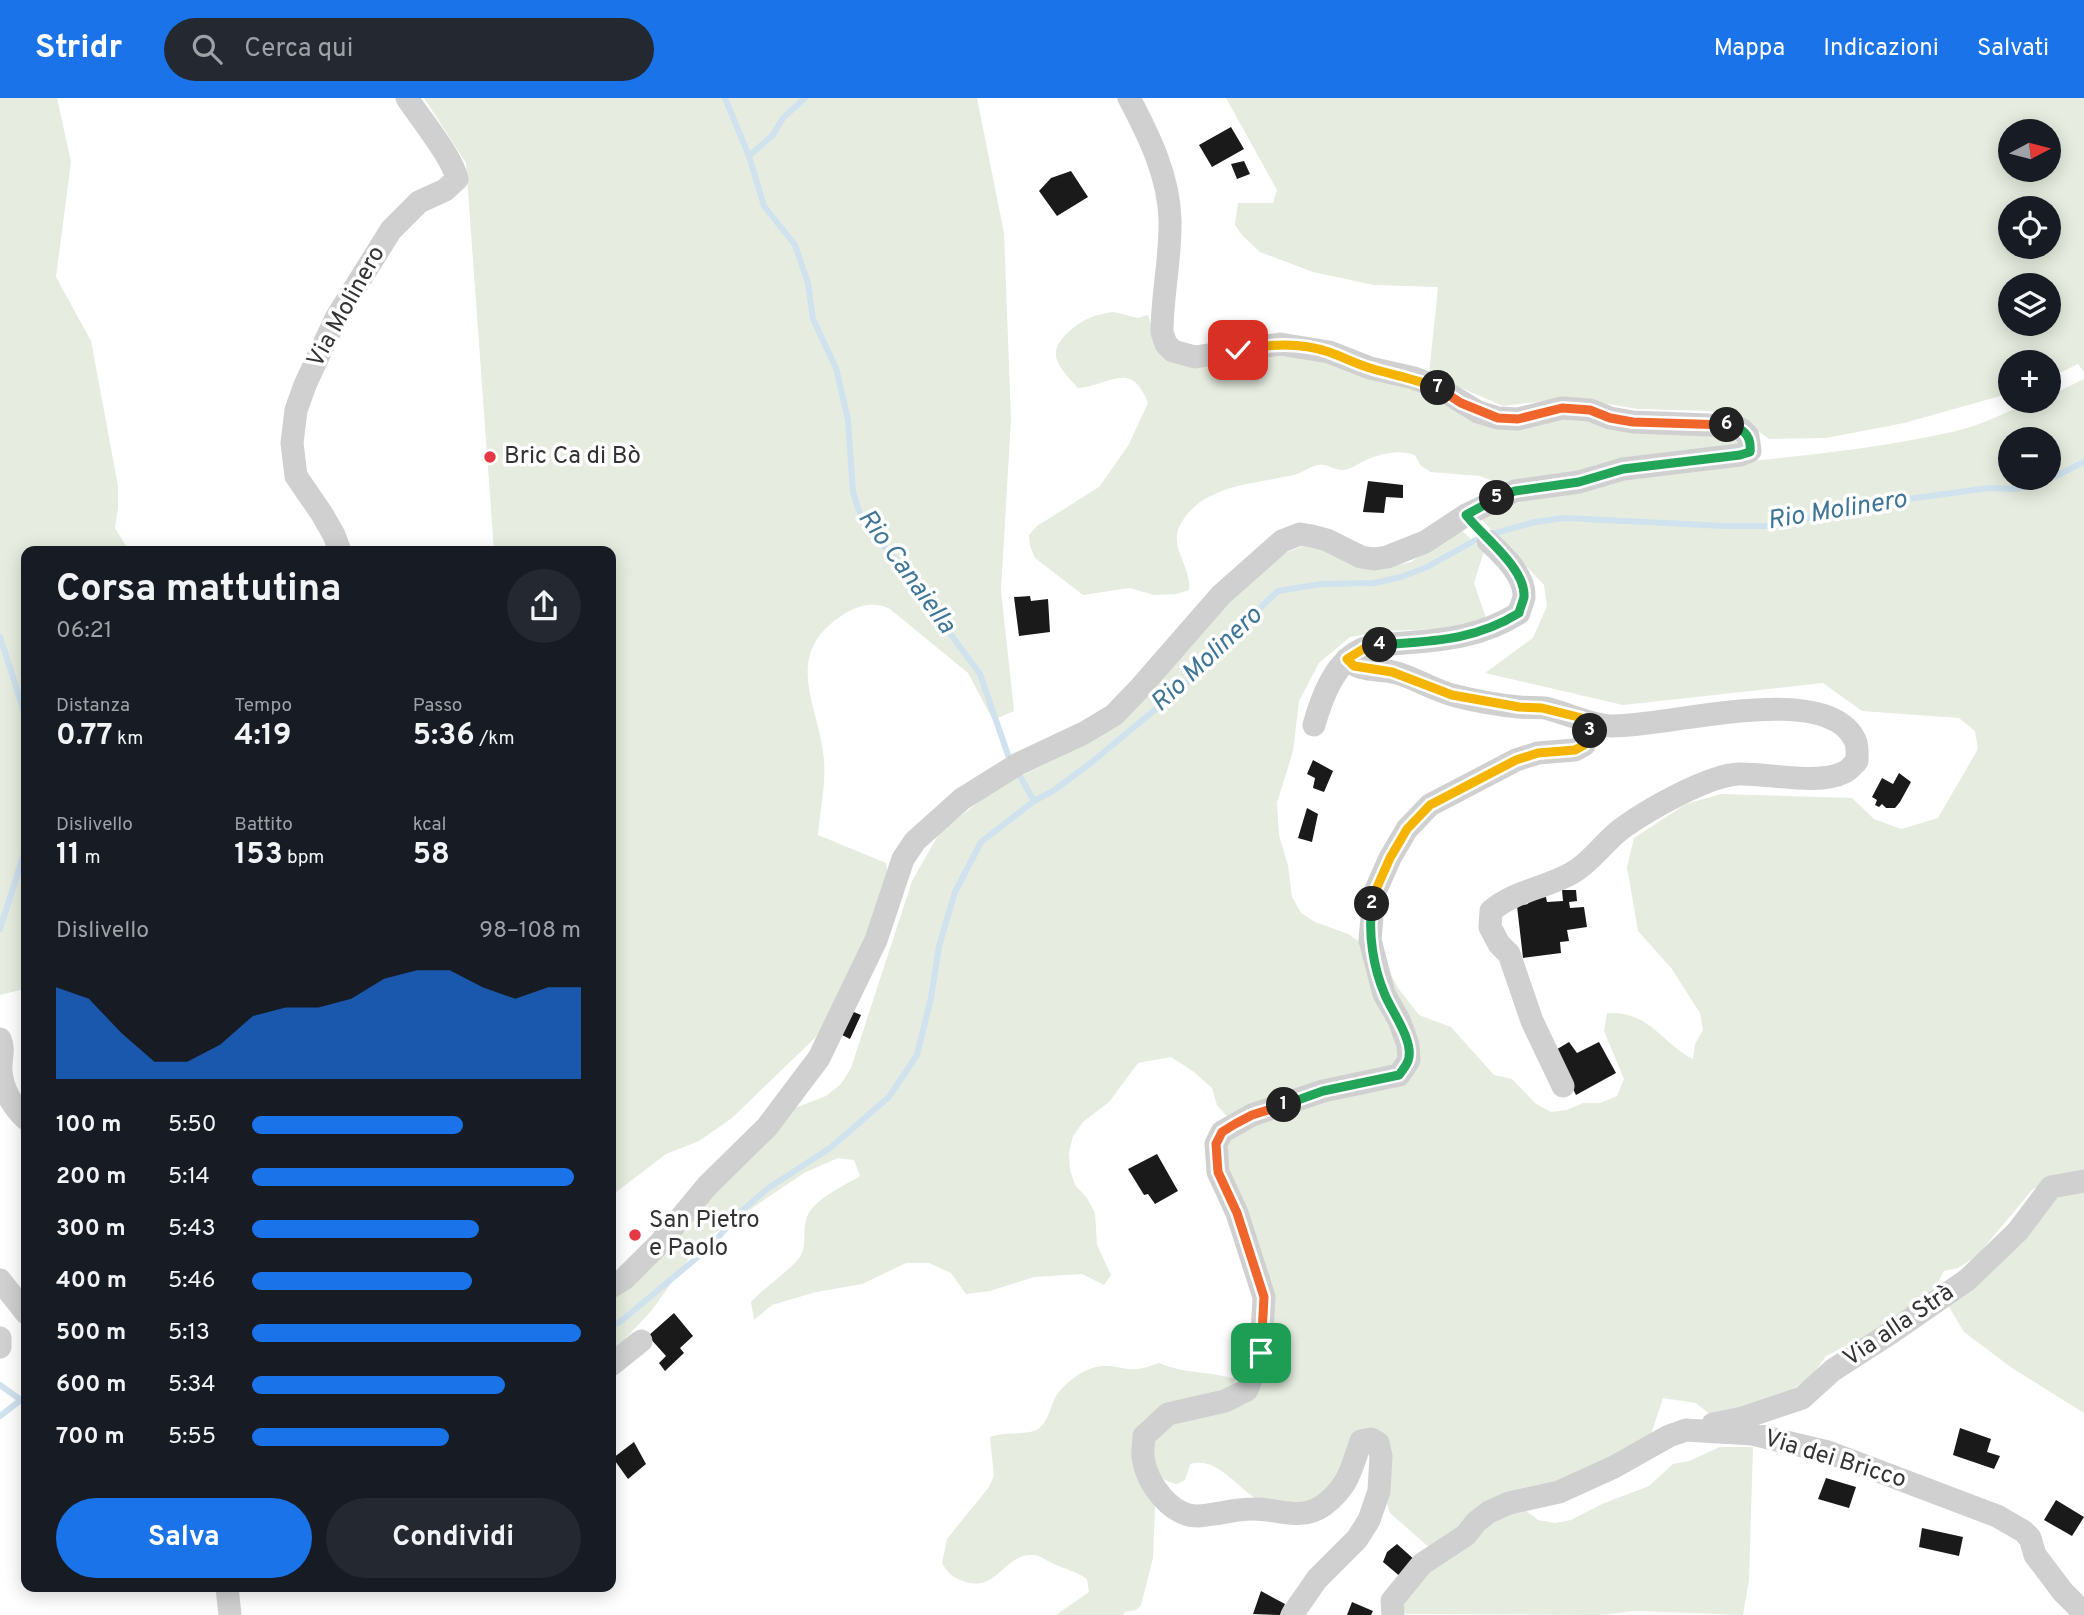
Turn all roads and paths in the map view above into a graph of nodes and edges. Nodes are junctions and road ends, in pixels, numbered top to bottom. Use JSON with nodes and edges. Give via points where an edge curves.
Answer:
{"nodes":[{"id":1,"x":407,"y":98,"type":"edge"},
{"id":2,"x":1129,"y":98,"type":"edge"},
{"id":3,"x":1476,"y":528,"type":"junction"},
{"id":4,"x":338,"y":546,"type":"edge"},
{"id":5,"x":1347,"y":659,"type":"junction"},
{"id":6,"x":1591,"y":724,"type":"junction"},
{"id":7,"x":1314,"y":725,"type":"dead end"},
{"id":8,"x":0,"y":1039,"type":"edge"},
{"id":9,"x":1563,"y":1086,"type":"dead end"},
{"id":10,"x":21,"y":1112,"type":"edge"},
{"id":11,"x":2084,"y":1181,"type":"edge"},
{"id":12,"x":0,"y":1280,"type":"edge"},
{"id":13,"x":616,"y":1284,"type":"edge"},
{"id":14,"x":21,"y":1307,"type":"edge"},
{"id":15,"x":0,"y":1338,"type":"edge"},
{"id":16,"x":641,"y":1341,"type":"dead end"},
{"id":17,"x":0,"y":1347,"type":"edge"},
{"id":18,"x":616,"y":1363,"type":"edge"},
{"id":19,"x":1686,"y":1430,"type":"junction"},
{"id":20,"x":228,"y":1592,"type":"edge"},
{"id":21,"x":2084,"y":1613,"type":"edge"},
{"id":22,"x":230,"y":1615,"type":"edge"},
{"id":23,"x":1293,"y":1615,"type":"edge"},
{"id":24,"x":1393,"y":1615,"type":"edge"}],
"edges":[{"from":1,"to":4,"type":"street","name":"Via Molinero","via":[[457,179],[419,202],[390,230],[336,318],[296,410],[292,443],[296,476]]},
{"from":2,"to":3,"type":"street","via":[[1159,163],[1168,195],[1162,332],[1173,351],[1195,357],[1297,345],[1414,378],[1498,418],[1518,419],[1562,408],[1590,410],[1633,422],[1726,425],[1745,432],[1750,440],[1750,452],[1740,455],[1623,469],[1579,482],[1515,491]]},
{"from":3,"to":5,"type":"street","via":[[1517,574],[1524,595],[1519,613],[1478,633],[1368,646]]},
{"from":3,"to":13,"type":"street","via":[[1374,559],[1312,536],[1300,534],[1282,541],[1221,595],[1119,710],[962,799],[915,841],[903,859],[876,940],[812,1068],[767,1127]]},
{"from":5,"to":6,"type":"street","via":[[1354,666],[1392,672],[1452,695],[1542,708]]},
{"from":5,"to":7,"type":"street","via":[[1324,692]]},
{"from":6,"to":9,"type":"street","via":[[1634,726],[1750,710],[1810,711],[1847,729],[1856,742],[1857,761],[1846,772],[1829,776],[1738,774],[1692,788],[1623,827],[1573,873],[1503,901],[1491,911],[1490,927],[1513,964],[1532,1021]]},
{"from":6,"to":23,"type":"street","via":[[1584,745],[1575,750],[1516,760],[1430,805],[1407,829],[1390,858],[1374,894],[1370,940],[1384,994],[1408,1045],[1409,1060],[1399,1075],[1323,1091],[1252,1115],[1222,1132],[1216,1144],[1218,1172],[1237,1213],[1264,1297],[1261,1353],[1247,1390],[1225,1401],[1168,1414],[1144,1436],[1143,1458],[1154,1489],[1183,1513],[1196,1516],[1250,1509],[1302,1515],[1322,1507],[1342,1490],[1361,1441],[1378,1443],[1378,1491],[1369,1520],[1357,1539],[1317,1579]]},
{"from":8,"to":10,"type":"street","via":[[6,1093]]},
{"from":11,"to":19,"type":"street","name":"Via alla Strà","via":[[2051,1187],[2018,1231],[1967,1280],[1833,1370],[1802,1398],[1743,1418]]},
{"from":12,"to":14,"type":"street"},
{"from":15,"to":17,"type":"street"},
{"from":16,"to":18,"type":"street"},
{"from":19,"to":21,"type":"street","name":"Via dei Bricco","via":[[1752,1434],[1828,1452],[1997,1516],[2024,1531],[2035,1555]]},
{"from":19,"to":24,"type":"street","name":"Via dei Bricco","via":[[1559,1492],[1489,1512],[1466,1535],[1422,1564],[1392,1601]]},
{"from":20,"to":22,"type":"street"}]}
